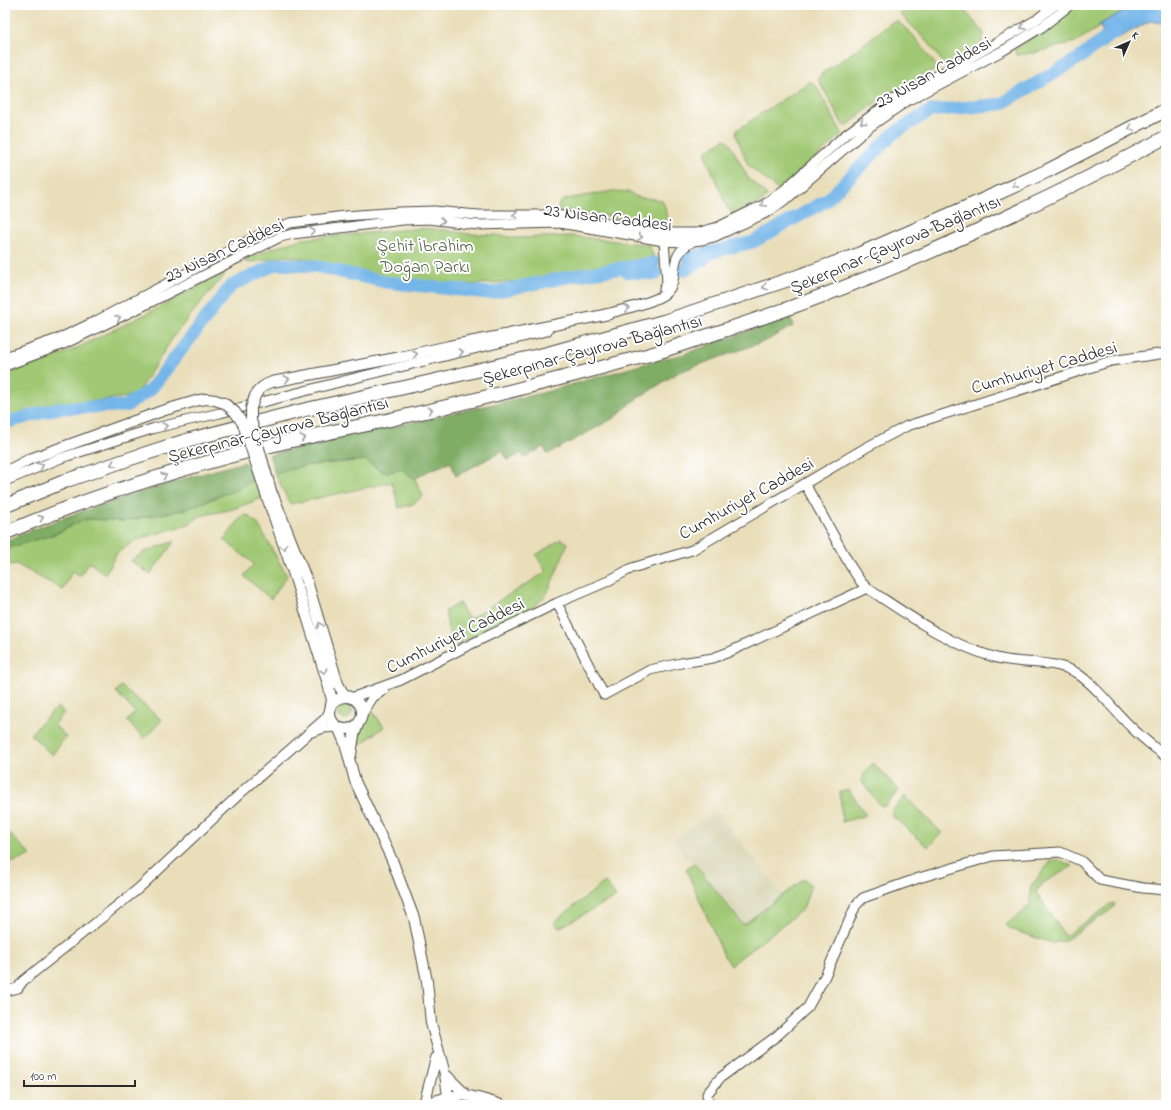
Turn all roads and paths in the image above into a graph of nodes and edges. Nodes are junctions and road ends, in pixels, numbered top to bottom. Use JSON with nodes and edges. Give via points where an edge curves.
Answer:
{"nodes":[{"id":1,"x":1055,"y":5,"type":"edge"},
{"id":2,"x":1070,"y":5,"type":"edge"},
{"id":3,"x":1166,"y":110,"type":"edge"},
{"id":4,"x":1166,"y":137,"type":"edge"},
{"id":5,"x":654,"y":231,"type":"junction"},
{"id":6,"x":664,"y":241,"type":"junction"},
{"id":7,"x":694,"y":241,"type":"junction"},
{"id":8,"x":649,"y":301,"type":"junction"},
{"id":9,"x":609,"y":314,"type":"junction"},
{"id":10,"x":1166,"y":353,"type":"edge"},
{"id":11,"x":5,"y":357,"type":"edge"},
{"id":12,"x":5,"y":366,"type":"edge"},
{"id":13,"x":5,"y":472,"type":"edge"},
{"id":14,"x":5,"y":481,"type":"edge"},
{"id":15,"x":805,"y":484,"type":"junction"},
{"id":16,"x":270,"y":495,"type":"junction"},
{"id":17,"x":5,"y":506,"type":"edge"},
{"id":18,"x":5,"y":533,"type":"edge"},
{"id":19,"x":867,"y":588,"type":"junction"},
{"id":20,"x":557,"y":603,"type":"junction"},
{"id":21,"x":401,"y":680,"type":"junction"},
{"id":22,"x":351,"y":698,"type":"junction"},
{"id":23,"x":330,"y":710,"type":"junction"},
{"id":24,"x":361,"y":718,"type":"junction"},
{"id":25,"x":338,"y":727,"type":"junction"},
{"id":26,"x":309,"y":733,"type":"junction"},
{"id":27,"x":1166,"y":757,"type":"edge"},
{"id":28,"x":351,"y":765,"type":"junction"},
{"id":29,"x":1166,"y":890,"type":"edge"},
{"id":30,"x":5,"y":991,"type":"edge"},
{"id":31,"x":437,"y":1043,"type":"junction"},
{"id":32,"x":436,"y":1058,"type":"junction"},
{"id":33,"x":445,"y":1074,"type":"junction"},
{"id":34,"x":467,"y":1096,"type":"junction"},
{"id":35,"x":445,"y":1097,"type":"junction"},
{"id":36,"x":424,"y":1105,"type":"edge"},
{"id":37,"x":501,"y":1105,"type":"edge"},
{"id":38,"x":709,"y":1105,"type":"edge"}],
"edges":[{"from":1,"to":5,"type":"street","name":"23 Nisan Caddesi","one_way":true,"via":[[1036,20],[891,101],[845,135],[784,190],[763,205],[727,224],[696,233]]},
{"from":2,"to":7,"type":"street","name":"23 Nisan Caddesi","via":[[1004,50],[907,101],[888,114],[768,212],[714,236]]},
{"from":3,"to":17,"type":"highway","name":"Şekerpınar-Çayırova Bağlantısı","one_way":true,"via":[[1047,171],[857,255],[711,306],[549,353],[188,440],[68,480]]},
{"from":18,"to":4,"type":"highway","name":"Şekerpınar-Çayırova Bağlantısı","one_way":true,"via":[[94,498],[217,460],[537,385],[653,354],[764,318],[918,258],[1030,206]]},
{"from":5,"to":6,"type":"street","via":[[661,235]]},
{"from":5,"to":11,"type":"street","name":"23 Nisan Caddesi","one_way":true,"via":[[556,215],[478,215],[434,211],[290,223],[256,236],[67,335]]},
{"from":6,"to":7,"type":"street","name":"23 Nisan Caddesi"},
{"from":6,"to":8,"type":"street","via":[[667,282],[663,291]]},
{"from":12,"to":6,"type":"street","name":"23 Nisan Caddesi","one_way":true,"via":[[66,343],[280,237],[293,234],[429,219],[478,225],[560,224]]},
{"from":7,"to":8,"type":"street","via":[[684,246],[679,253],[672,284],[667,292]]},
{"from":9,"to":8,"type":"street","one_way":true},
{"from":14,"to":9,"type":"street","one_way":true,"via":[[61,458],[155,428]]},
{"from":16,"to":9,"type":"main road","one_way":true,"bridge":true,"via":[[250,408],[258,390],[264,385]]},
{"from":10,"to":15,"type":"street","name":"Cumhuriyet Caddesi","via":[[1111,361],[907,426]]},
{"from":13,"to":16,"type":"main road","bridge":true,"via":[[45,453],[162,411],[208,399],[224,403],[235,412],[243,424]]},
{"from":15,"to":19,"type":"street","via":[[851,567]]},
{"from":15,"to":20,"type":"street","name":"Cumhuriyet Caddesi","via":[[692,550],[632,568]]},
{"from":22,"to":16,"type":"main road","one_way":true,"via":[[338,684],[307,580]]},
{"from":16,"to":23,"type":"main road","one_way":true,"via":[[328,684],[332,700]]},
{"from":19,"to":20,"type":"street","via":[[729,652],[713,658],[650,670],[604,694]]},
{"from":19,"to":27,"type":"street","via":[[929,629],[982,653],[999,659],[1052,664],[1074,672],[1088,682],[1131,728]]},
{"from":20,"to":21,"type":"street","name":"Cumhuriyet Caddesi"},
{"from":21,"to":22,"type":"street","name":"Cumhuriyet Caddesi"},
{"from":21,"to":24,"type":"street","via":[[373,697]]},
{"from":22,"to":23,"type":"main road","via":[[337,700]]},
{"from":22,"to":24,"type":"main road","via":[[360,706]]},
{"from":23,"to":25,"type":"main road","via":[[331,720]]},
{"from":23,"to":26,"type":"street","via":[[326,718]]},
{"from":24,"to":25,"type":"main road","via":[[351,728]]},
{"from":24,"to":28,"type":"main road","via":[[354,735]]},
{"from":25,"to":26,"type":"street"},
{"from":25,"to":28,"type":"main road"},
{"from":26,"to":30,"type":"street","via":[[138,889],[18,988]]},
{"from":28,"to":31,"type":"main road","via":[[355,781],[392,860],[414,918],[427,981],[431,1023]]},
{"from":29,"to":38,"type":"street","via":[[1100,880],[1081,861],[1060,852],[993,856],[863,898],[856,905],[825,976],[808,1007],[778,1035],[720,1078],[707,1094]]},
{"from":31,"to":32,"type":"main road"},
{"from":31,"to":33,"type":"main road"},
{"from":32,"to":35,"type":"main road"},
{"from":32,"to":36,"type":"main road"},
{"from":33,"to":34,"type":"main road"},
{"from":33,"to":35,"type":"main road"},
{"from":34,"to":35,"type":"main road"},
{"from":34,"to":37,"type":"main road"},
{"from":35,"to":36,"type":"main road"}]}
